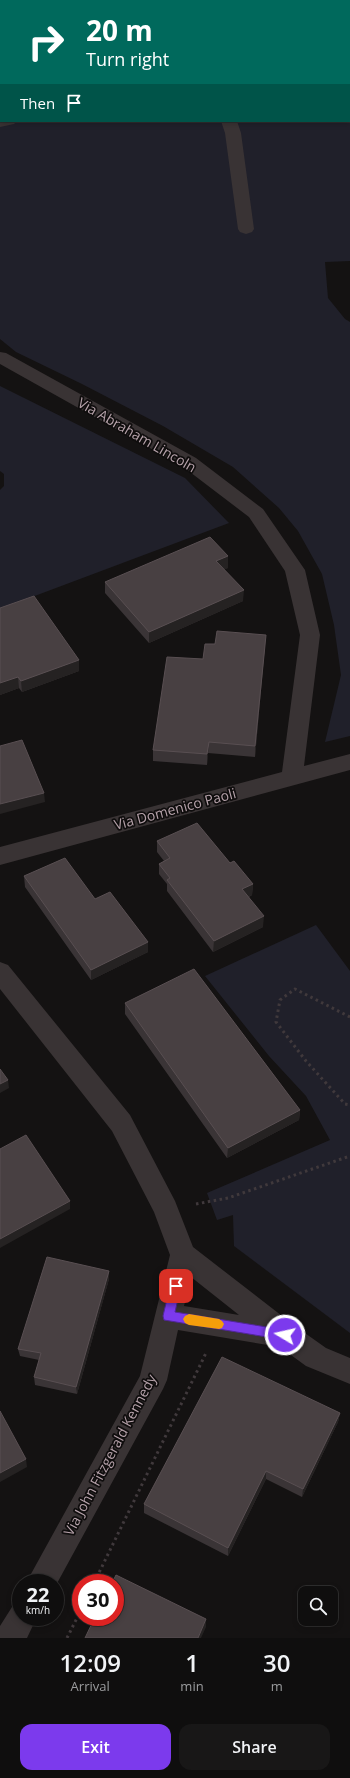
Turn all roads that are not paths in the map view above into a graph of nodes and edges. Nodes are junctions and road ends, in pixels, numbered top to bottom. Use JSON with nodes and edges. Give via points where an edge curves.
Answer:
{"nodes":[{"id":1,"x":229,"y":122,"type":"edge"},
{"id":2,"x":246,"y":229,"type":"dead end"},
{"id":3,"x":0,"y":357,"type":"edge"},
{"id":4,"x":350,"y":762,"type":"edge"},
{"id":5,"x":292,"y":777,"type":"junction"},
{"id":6,"x":0,"y":856,"type":"edge"},
{"id":7,"x":0,"y":972,"type":"edge"},
{"id":8,"x":183,"y":1255,"type":"junction"},
{"id":9,"x":168,"y":1316,"type":"junction"},
{"id":10,"x":285,"y":1335,"type":"junction"},
{"id":11,"x":350,"y":1371,"type":"edge"},
{"id":12,"x":46,"y":1574,"type":"edge"},
{"id":13,"x":17,"y":1626,"type":"edge"},
{"id":14,"x":10,"y":1638,"type":"edge"}],
"edges":[{"from":1,"to":2,"type":"street"},
{"from":3,"to":5,"type":"street","name":"Via Abraham Lincoln","via":[[188,462],[256,513],[295,570],[310,635]]},
{"from":4,"to":5,"type":"street","name":"Via Domenico Paoli"},
{"from":5,"to":6,"type":"street","name":"Via Domenico Paoli"},
{"from":7,"to":8,"type":"street","via":[[121,1123],[166,1209]]},
{"from":8,"to":9,"type":"street","name":"Via John Fitzgerald Kennedy"},
{"from":8,"to":10,"type":"street"},
{"from":9,"to":10,"type":"street"},
{"from":9,"to":12,"type":"street","name":"Via John Fitzgerald Kennedy","via":[[153,1380]]},
{"from":10,"to":11,"type":"street","via":[[316,1357]]},
{"from":13,"to":14,"type":"street"}]}
